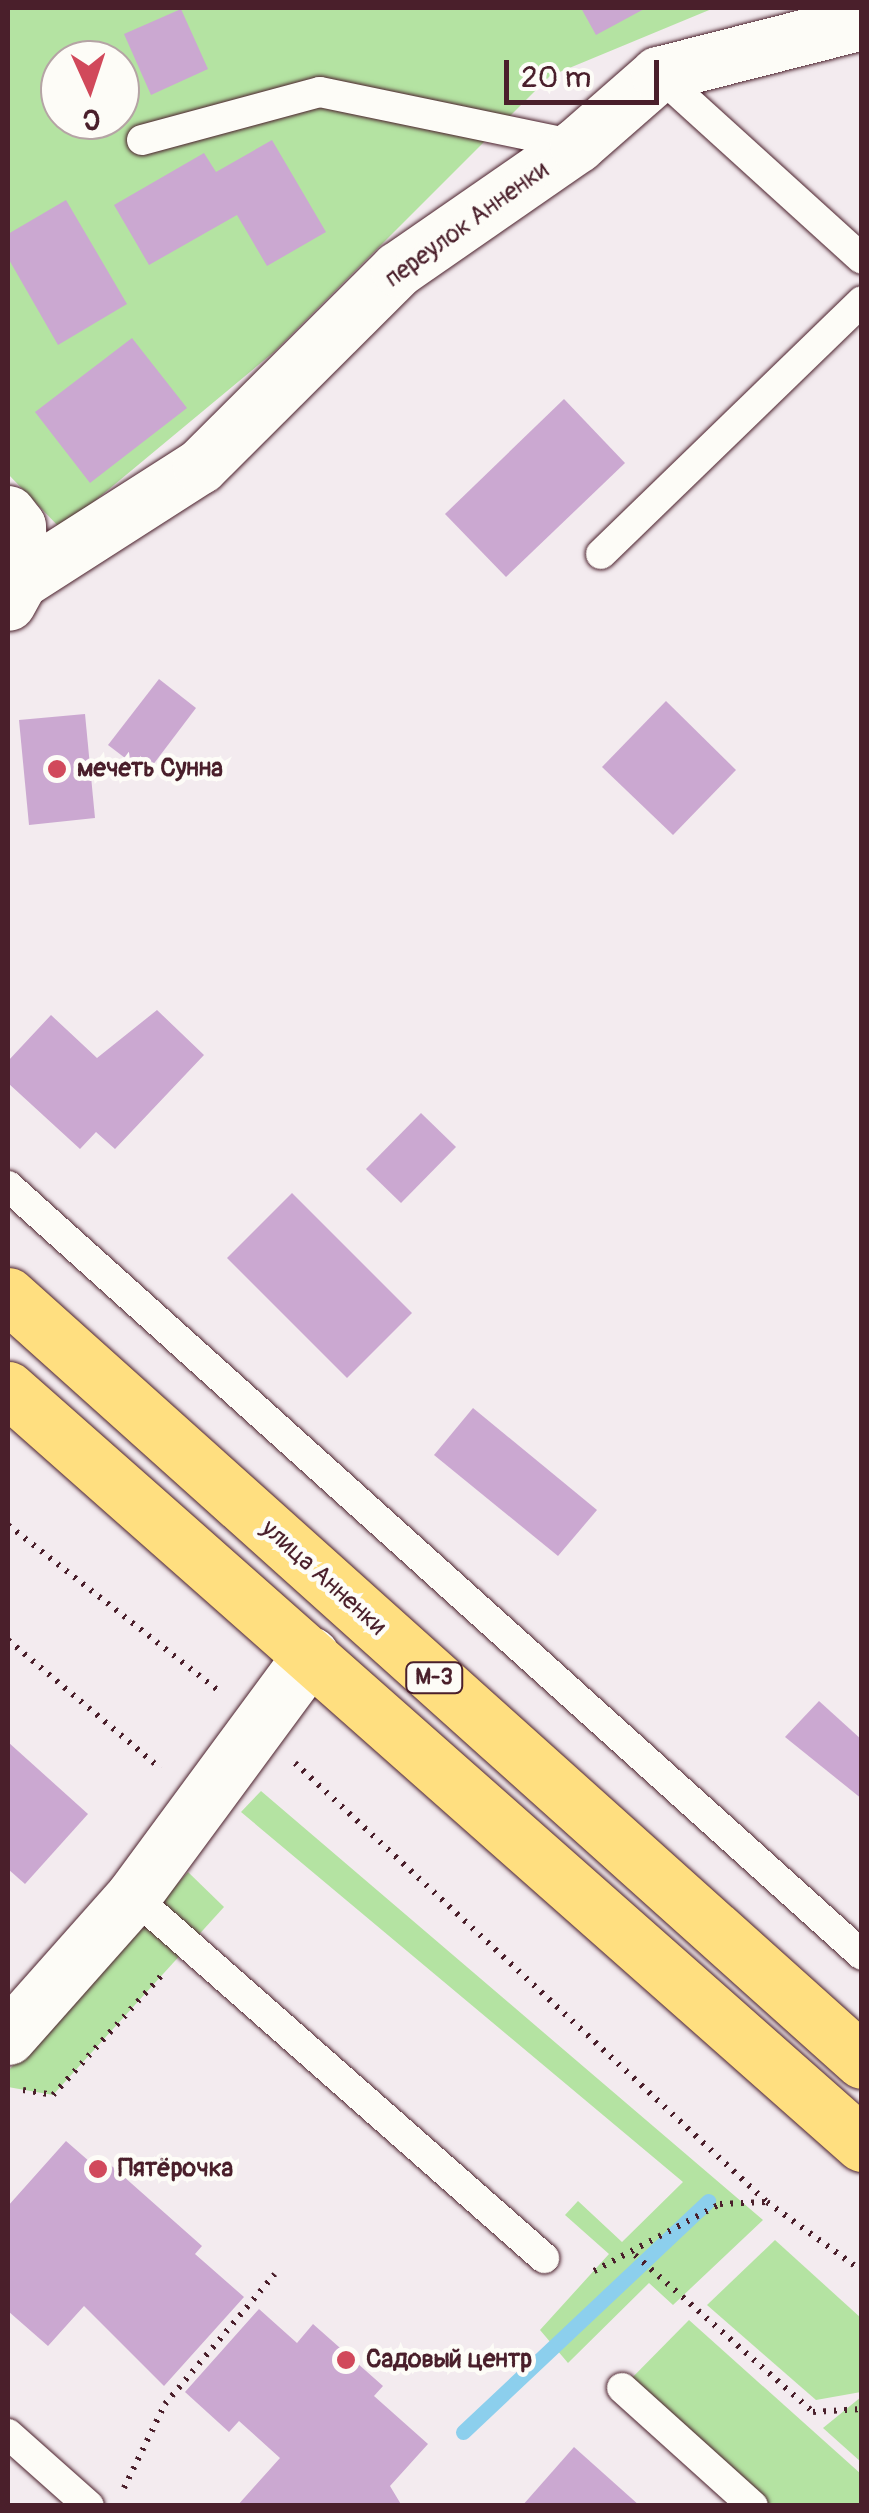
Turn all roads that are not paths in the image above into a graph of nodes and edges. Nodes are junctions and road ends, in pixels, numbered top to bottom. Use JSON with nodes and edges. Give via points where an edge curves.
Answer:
{"nodes":[{"id":1,"x":862,"y":22,"type":"edge"},
{"id":2,"x":658,"y":74,"type":"junction"},
{"id":3,"x":142,"y":140,"type":"dead end"},
{"id":4,"x":578,"y":145,"type":"junction"},
{"id":5,"x":862,"y":258,"type":"edge"},
{"id":6,"x":862,"y":301,"type":"edge"},
{"id":7,"x":8,"y":513,"type":"edge"},
{"id":8,"x":602,"y":554,"type":"dead end"},
{"id":9,"x":14,"y":592,"type":"edge"},
{"id":10,"x":8,"y":1186,"type":"edge"},
{"id":11,"x":8,"y":1295,"type":"edge"},
{"id":12,"x":8,"y":1388,"type":"edge"},
{"id":13,"x":311,"y":1655,"type":"junction"},
{"id":14,"x":133,"y":1896,"type":"junction"},
{"id":15,"x":862,"y":1955,"type":"edge"},
{"id":16,"x":8,"y":2036,"type":"edge"},
{"id":17,"x":862,"y":2062,"type":"edge"},
{"id":18,"x":862,"y":2144,"type":"edge"},
{"id":19,"x":544,"y":2258,"type":"dead end"},
{"id":20,"x":622,"y":2388,"type":"dead end"},
{"id":21,"x":8,"y":2434,"type":"edge"},
{"id":22,"x":89,"y":2506,"type":"edge"},
{"id":23,"x":754,"y":2506,"type":"edge"}],
"edges":[{"from":1,"to":2,"type":"street","name":"переулок Анненки"},
{"from":2,"to":4,"type":"street","name":"переулок Анненки"},
{"from":2,"to":5,"type":"lane"},
{"from":3,"to":4,"type":"lane","via":[[320,92]]},
{"from":4,"to":9,"type":"street","name":"переулок Анненки","via":[[398,269],[200,466]]},
{"from":6,"to":8,"type":"lane"},
{"from":7,"to":9,"type":"street","name":"переулок Анненки","via":[[18,526]]},
{"from":10,"to":15,"type":"lane"},
{"from":11,"to":17,"type":"main road","name":"улица Анненки","number":"М-3"},
{"from":12,"to":13,"type":"main road","number":"М-3"},
{"from":13,"to":14,"type":"street"},
{"from":13,"to":18,"type":"main road","number":"М-3"},
{"from":14,"to":16,"type":"street"},
{"from":14,"to":19,"type":"lane","via":[[193,1941]]},
{"from":20,"to":23,"type":"lane"},
{"from":21,"to":22,"type":"lane"}]}
